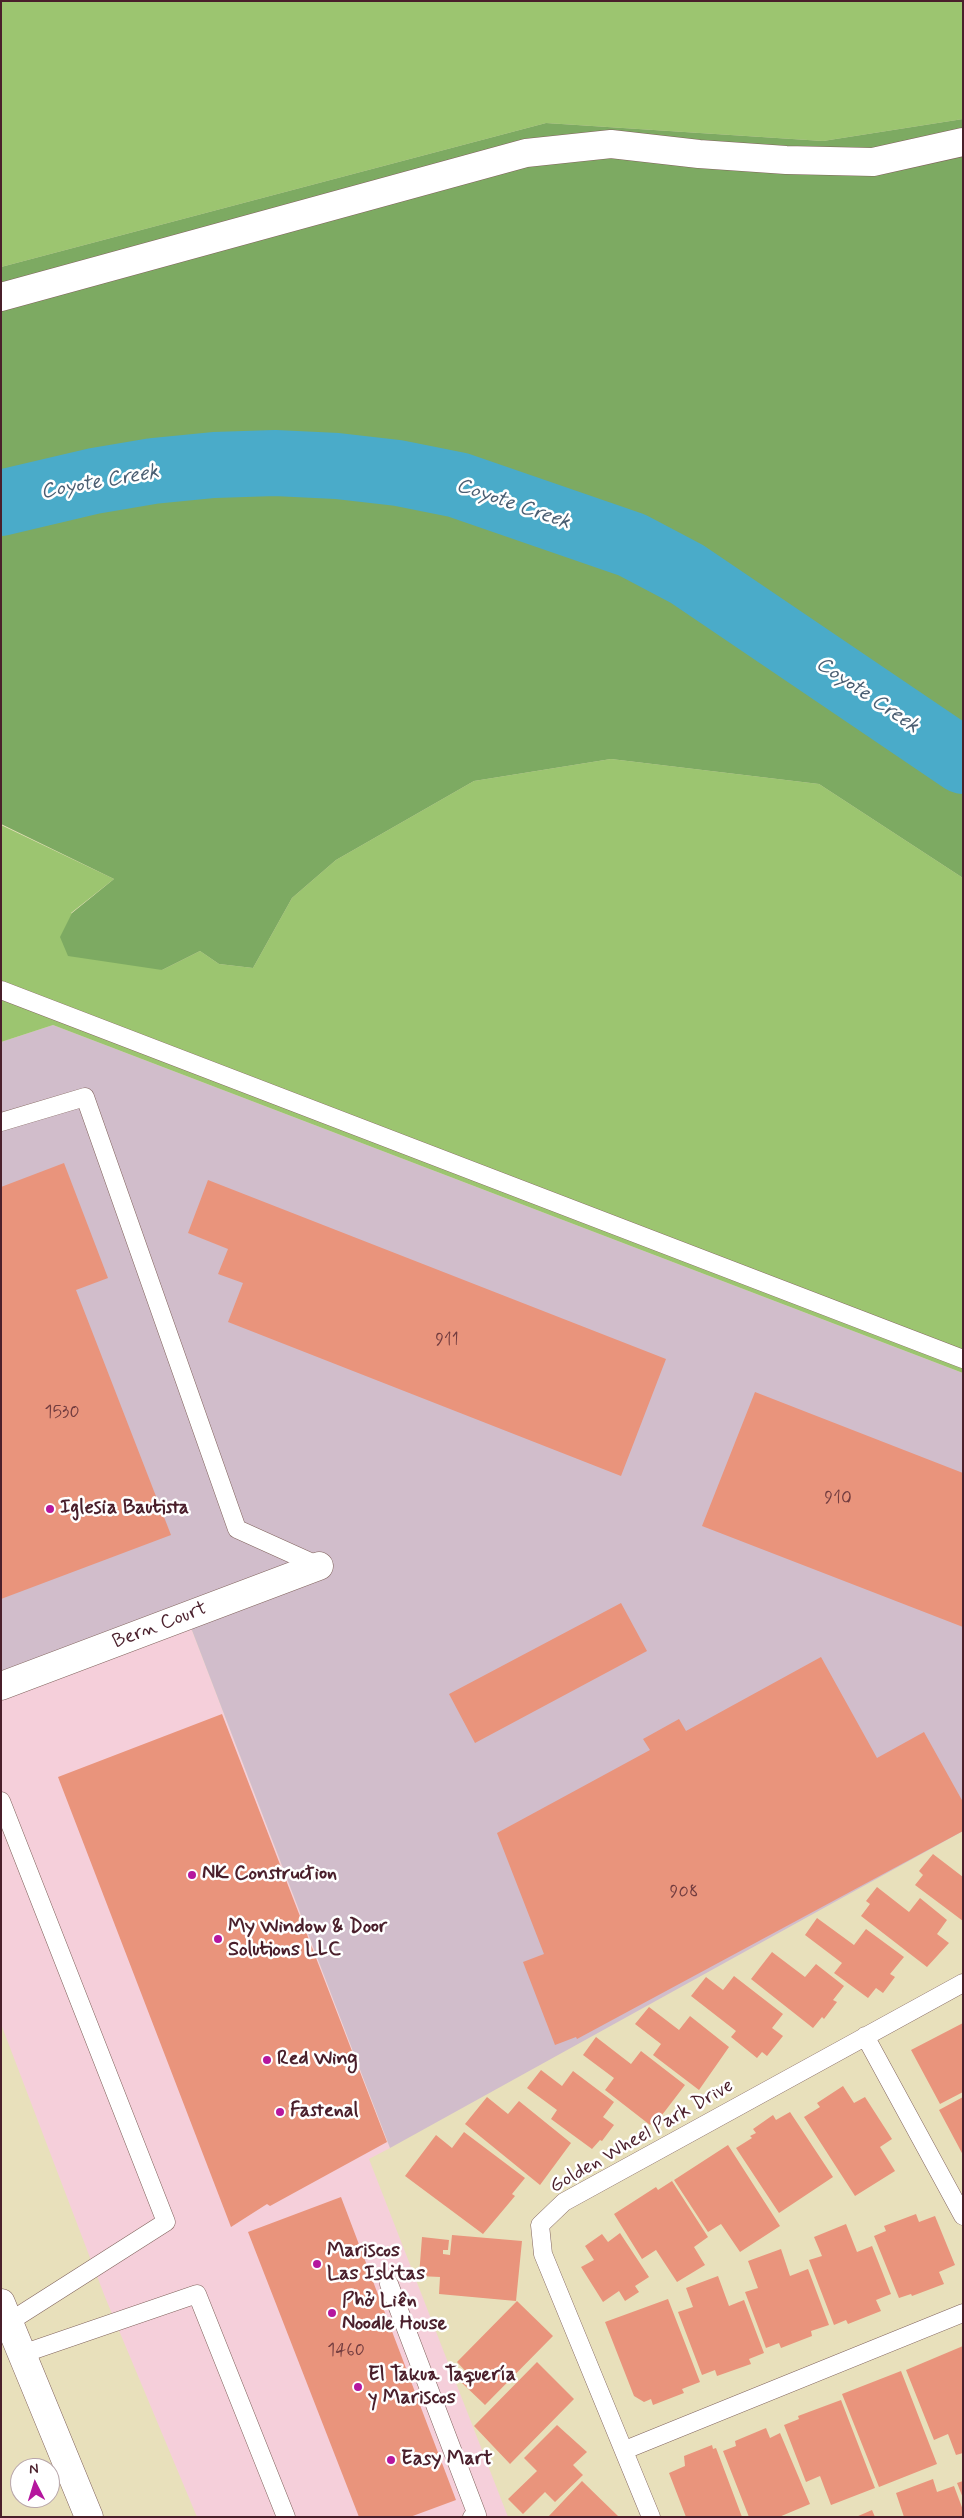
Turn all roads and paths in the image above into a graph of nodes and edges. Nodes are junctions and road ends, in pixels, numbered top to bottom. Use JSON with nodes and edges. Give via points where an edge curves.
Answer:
{"nodes":[{"id":1,"x":963,"y":142,"type":"edge"},
{"id":2,"x":1,"y":297,"type":"edge"},
{"id":3,"x":1,"y":990,"type":"edge"},
{"id":4,"x":1,"y":1122,"type":"edge"},
{"id":5,"x":963,"y":1359,"type":"edge"},
{"id":6,"x":319,"y":1566,"type":"joint"},
{"id":7,"x":1,"y":1686,"type":"edge"},
{"id":8,"x":1,"y":1802,"type":"edge"},
{"id":9,"x":963,"y":1983,"type":"edge"},
{"id":10,"x":865,"y":2036,"type":"junction"},
{"id":11,"x":963,"y":2216,"type":"edge"},
{"id":12,"x":389,"y":2284,"type":"dead end"},
{"id":13,"x":5,"y":2313,"type":"edge"},
{"id":14,"x":963,"y":2313,"type":"edge"},
{"id":15,"x":22,"y":2354,"type":"junction"},
{"id":16,"x":625,"y":2450,"type":"junction"},
{"id":17,"x":89,"y":2517,"type":"edge"},
{"id":18,"x":286,"y":2517,"type":"edge"},
{"id":19,"x":472,"y":2517,"type":"edge"},
{"id":20,"x":651,"y":2517,"type":"edge"}],
"edges":[{"from":1,"to":2,"type":"street","via":[[873,162],[738,157],[611,144],[526,153]]},
{"from":3,"to":5,"type":"lane"},
{"from":4,"to":6,"type":"lane","via":[[85,1096],[237,1530]]},
{"from":6,"to":7,"type":"street","name":"Bern Court"},
{"from":8,"to":13,"type":"lane","via":[[166,2222]]},
{"from":9,"to":10,"type":"lane","name":"Golden Wheel Park Drive"},
{"from":10,"to":11,"type":"lane"},
{"from":10,"to":16,"type":"lane","name":"Golden Wheel Park Drive","via":[[564,2202],[540,2225],[543,2254]]},
{"from":12,"to":19,"type":"lane","via":[[477,2515]]},
{"from":13,"to":15,"type":"street"},
{"from":14,"to":16,"type":"lane"},
{"from":15,"to":17,"type":"street"},
{"from":15,"to":18,"type":"lane","via":[[197,2294]]},
{"from":16,"to":20,"type":"lane","name":"Golden Wheel Park Drive"}]}
